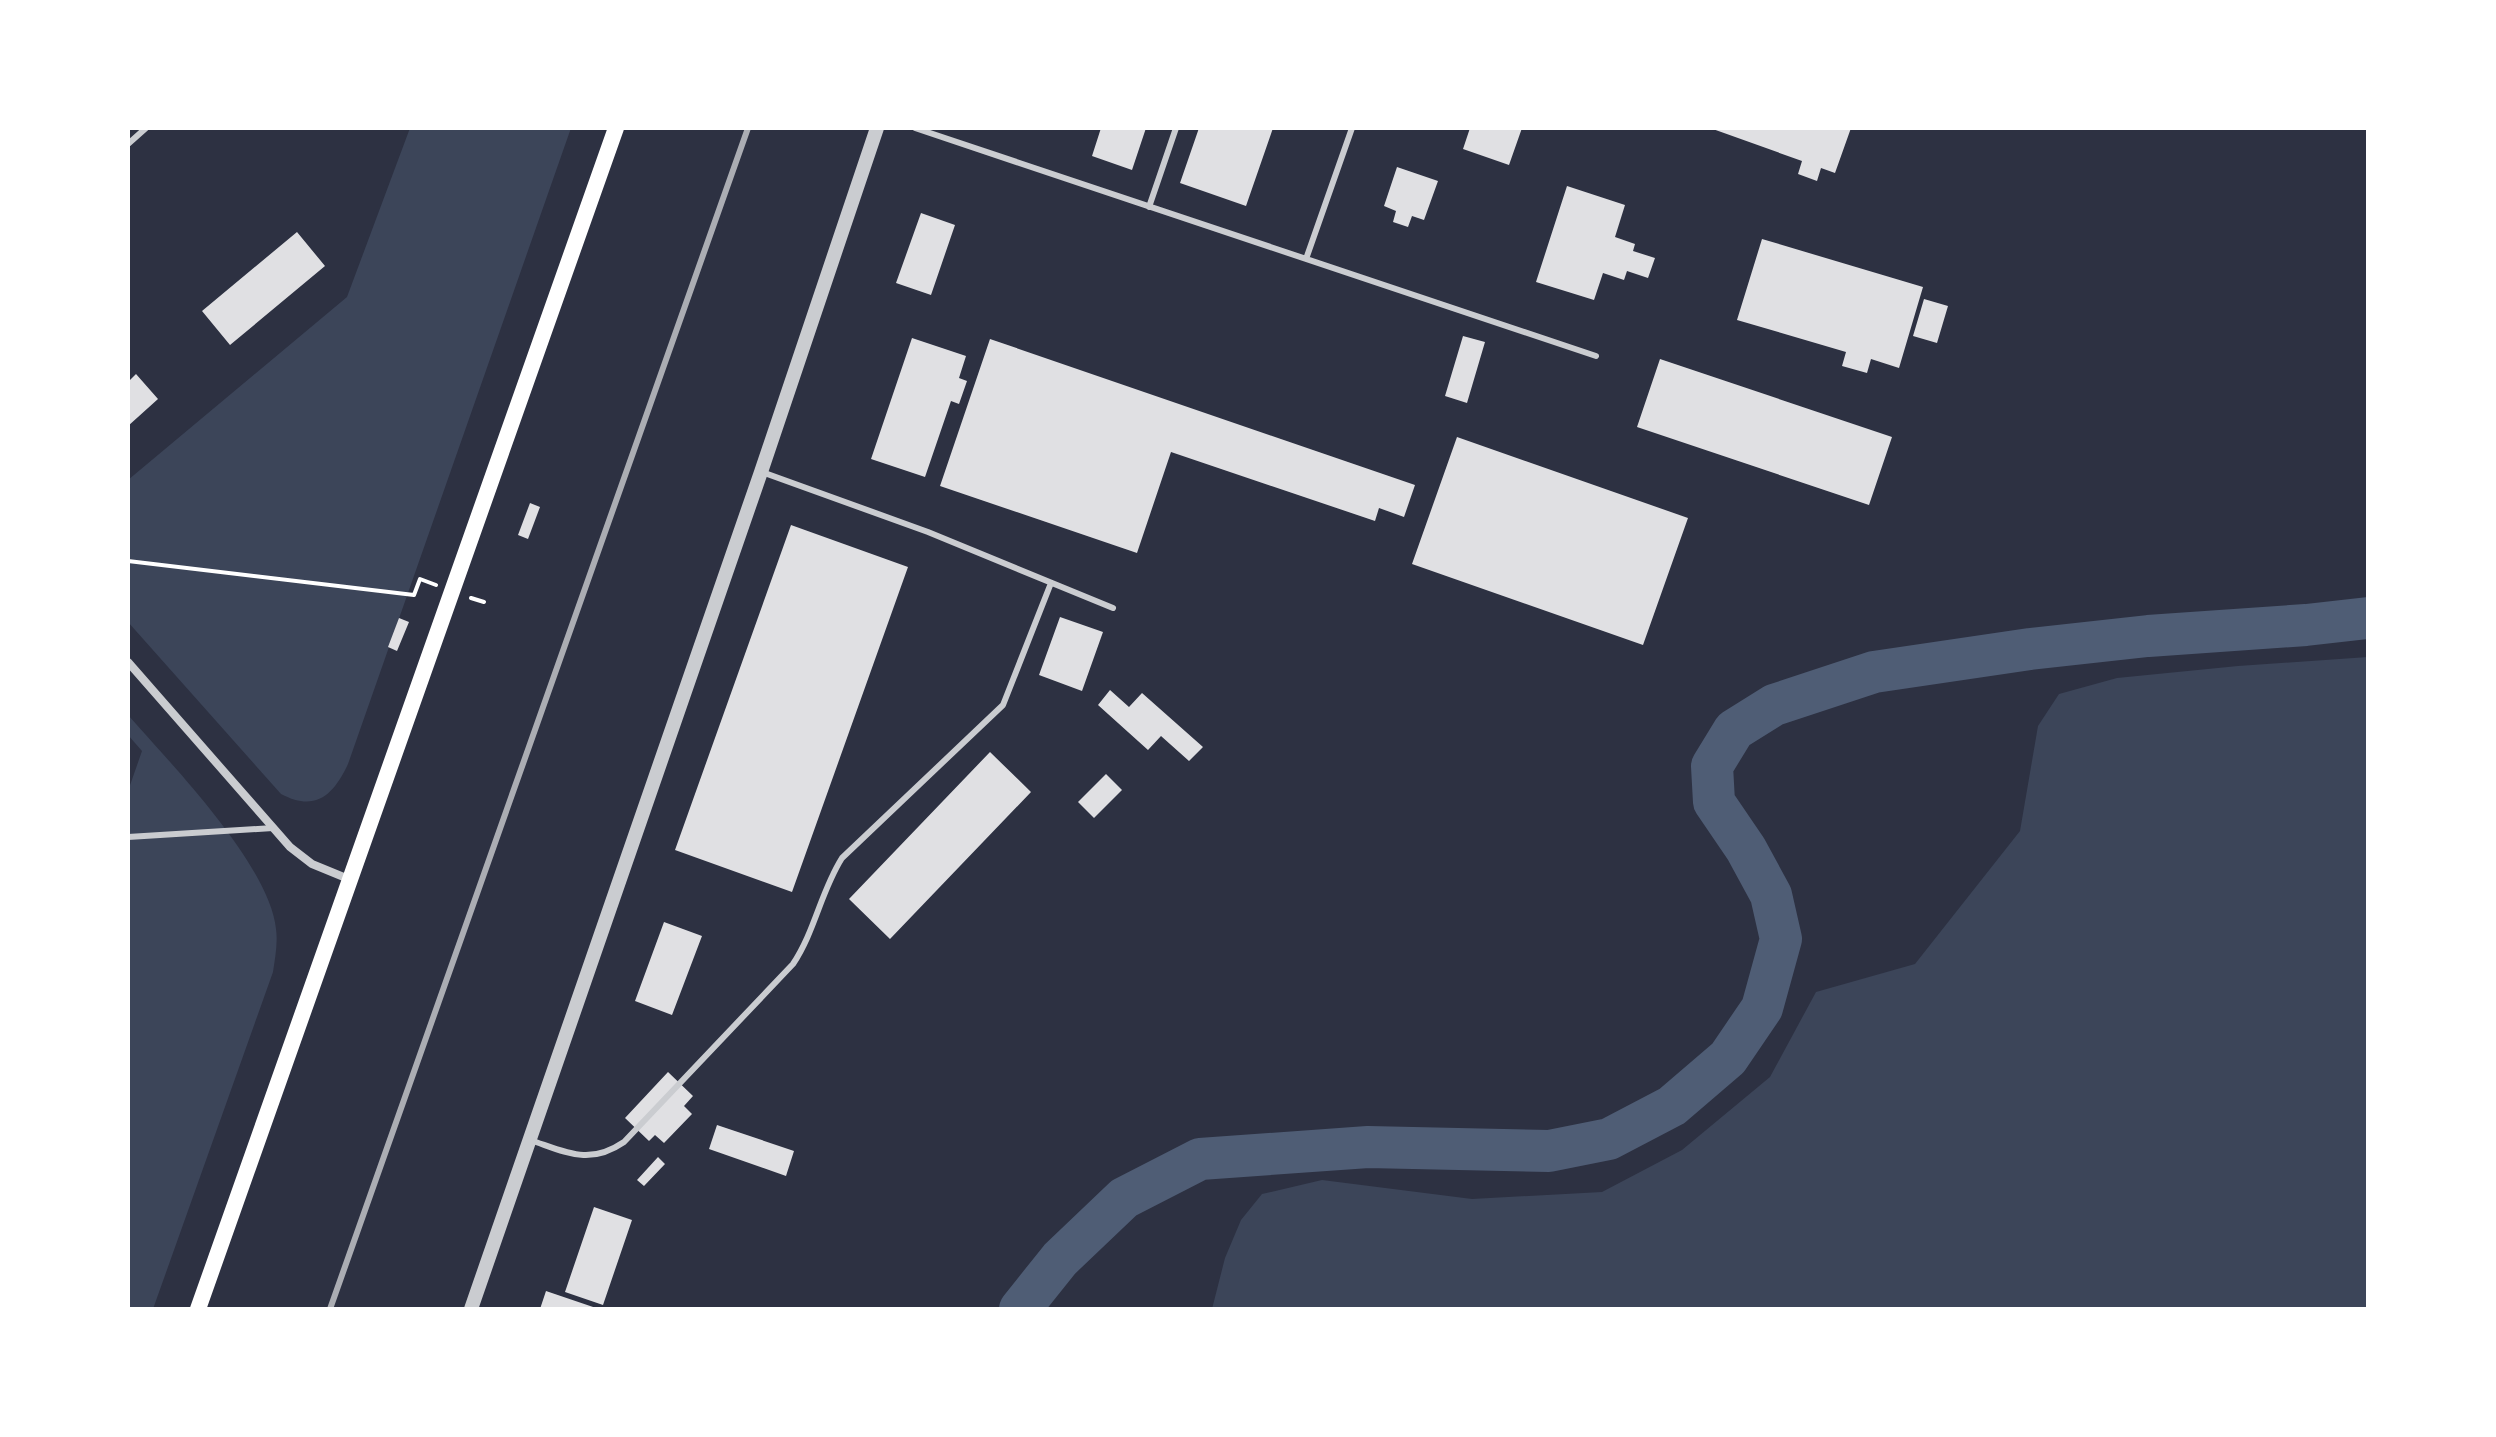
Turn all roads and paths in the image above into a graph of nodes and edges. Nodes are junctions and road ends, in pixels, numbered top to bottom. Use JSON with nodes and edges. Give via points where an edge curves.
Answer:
{"nodes":[{"id":1,"x":146,"y":128,"type":"edge"},
{"id":2,"x":616,"y":128,"type":"edge"},
{"id":3,"x":877,"y":128,"type":"edge"},
{"id":4,"x":915,"y":128,"type":"edge"},
{"id":5,"x":1176,"y":128,"type":"edge"},
{"id":6,"x":1352,"y":128,"type":"edge"},
{"id":7,"x":128,"y":144,"type":"edge"},
{"id":8,"x":1149,"y":207,"type":"junction"},
{"id":9,"x":1306,"y":259,"type":"junction"},
{"id":10,"x":1596,"y":356,"type":"dead end"},
{"id":11,"x":761,"y":472,"type":"junction"},
{"id":12,"x":128,"y":561,"type":"edge"},
{"id":13,"x":420,"y":579,"type":"dead end"},
{"id":14,"x":1051,"y":583,"type":"junction"},
{"id":15,"x":1113,"y":608,"type":"dead end"},
{"id":16,"x":128,"y":662,"type":"edge"},
{"id":17,"x":273,"y":828,"type":"junction"},
{"id":18,"x":128,"y":837,"type":"edge"},
{"id":19,"x":351,"y":880,"type":"junction"},
{"id":20,"x":530,"y":1140,"type":"junction"},
{"id":21,"x":198,"y":1309,"type":"edge"},
{"id":22,"x":471,"y":1309,"type":"edge"}],
"edges":[{"from":1,"to":7,"type":"lane"},
{"from":2,"to":19,"type":"main road"},
{"from":3,"to":11,"type":"street"},
{"from":4,"to":8,"type":"lane"},
{"from":5,"to":8,"type":"lane"},
{"from":6,"to":9,"type":"lane"},
{"from":8,"to":9,"type":"lane"},
{"from":9,"to":10,"type":"lane"},
{"from":11,"to":14,"type":"lane"},
{"from":11,"to":20,"type":"street"},
{"from":12,"to":13,"type":"path","via":[[414,595]]},
{"from":14,"to":15,"type":"lane"},
{"from":14,"to":20,"type":"lane","via":[[1003,705],[842,858],[793,964],[611,1151],[583,1156]]},
{"from":16,"to":17,"type":"street"},
{"from":17,"to":18,"type":"lane"},
{"from":17,"to":19,"type":"street","via":[[312,864]]},
{"from":19,"to":21,"type":"main road"},
{"from":20,"to":22,"type":"street"}]}
